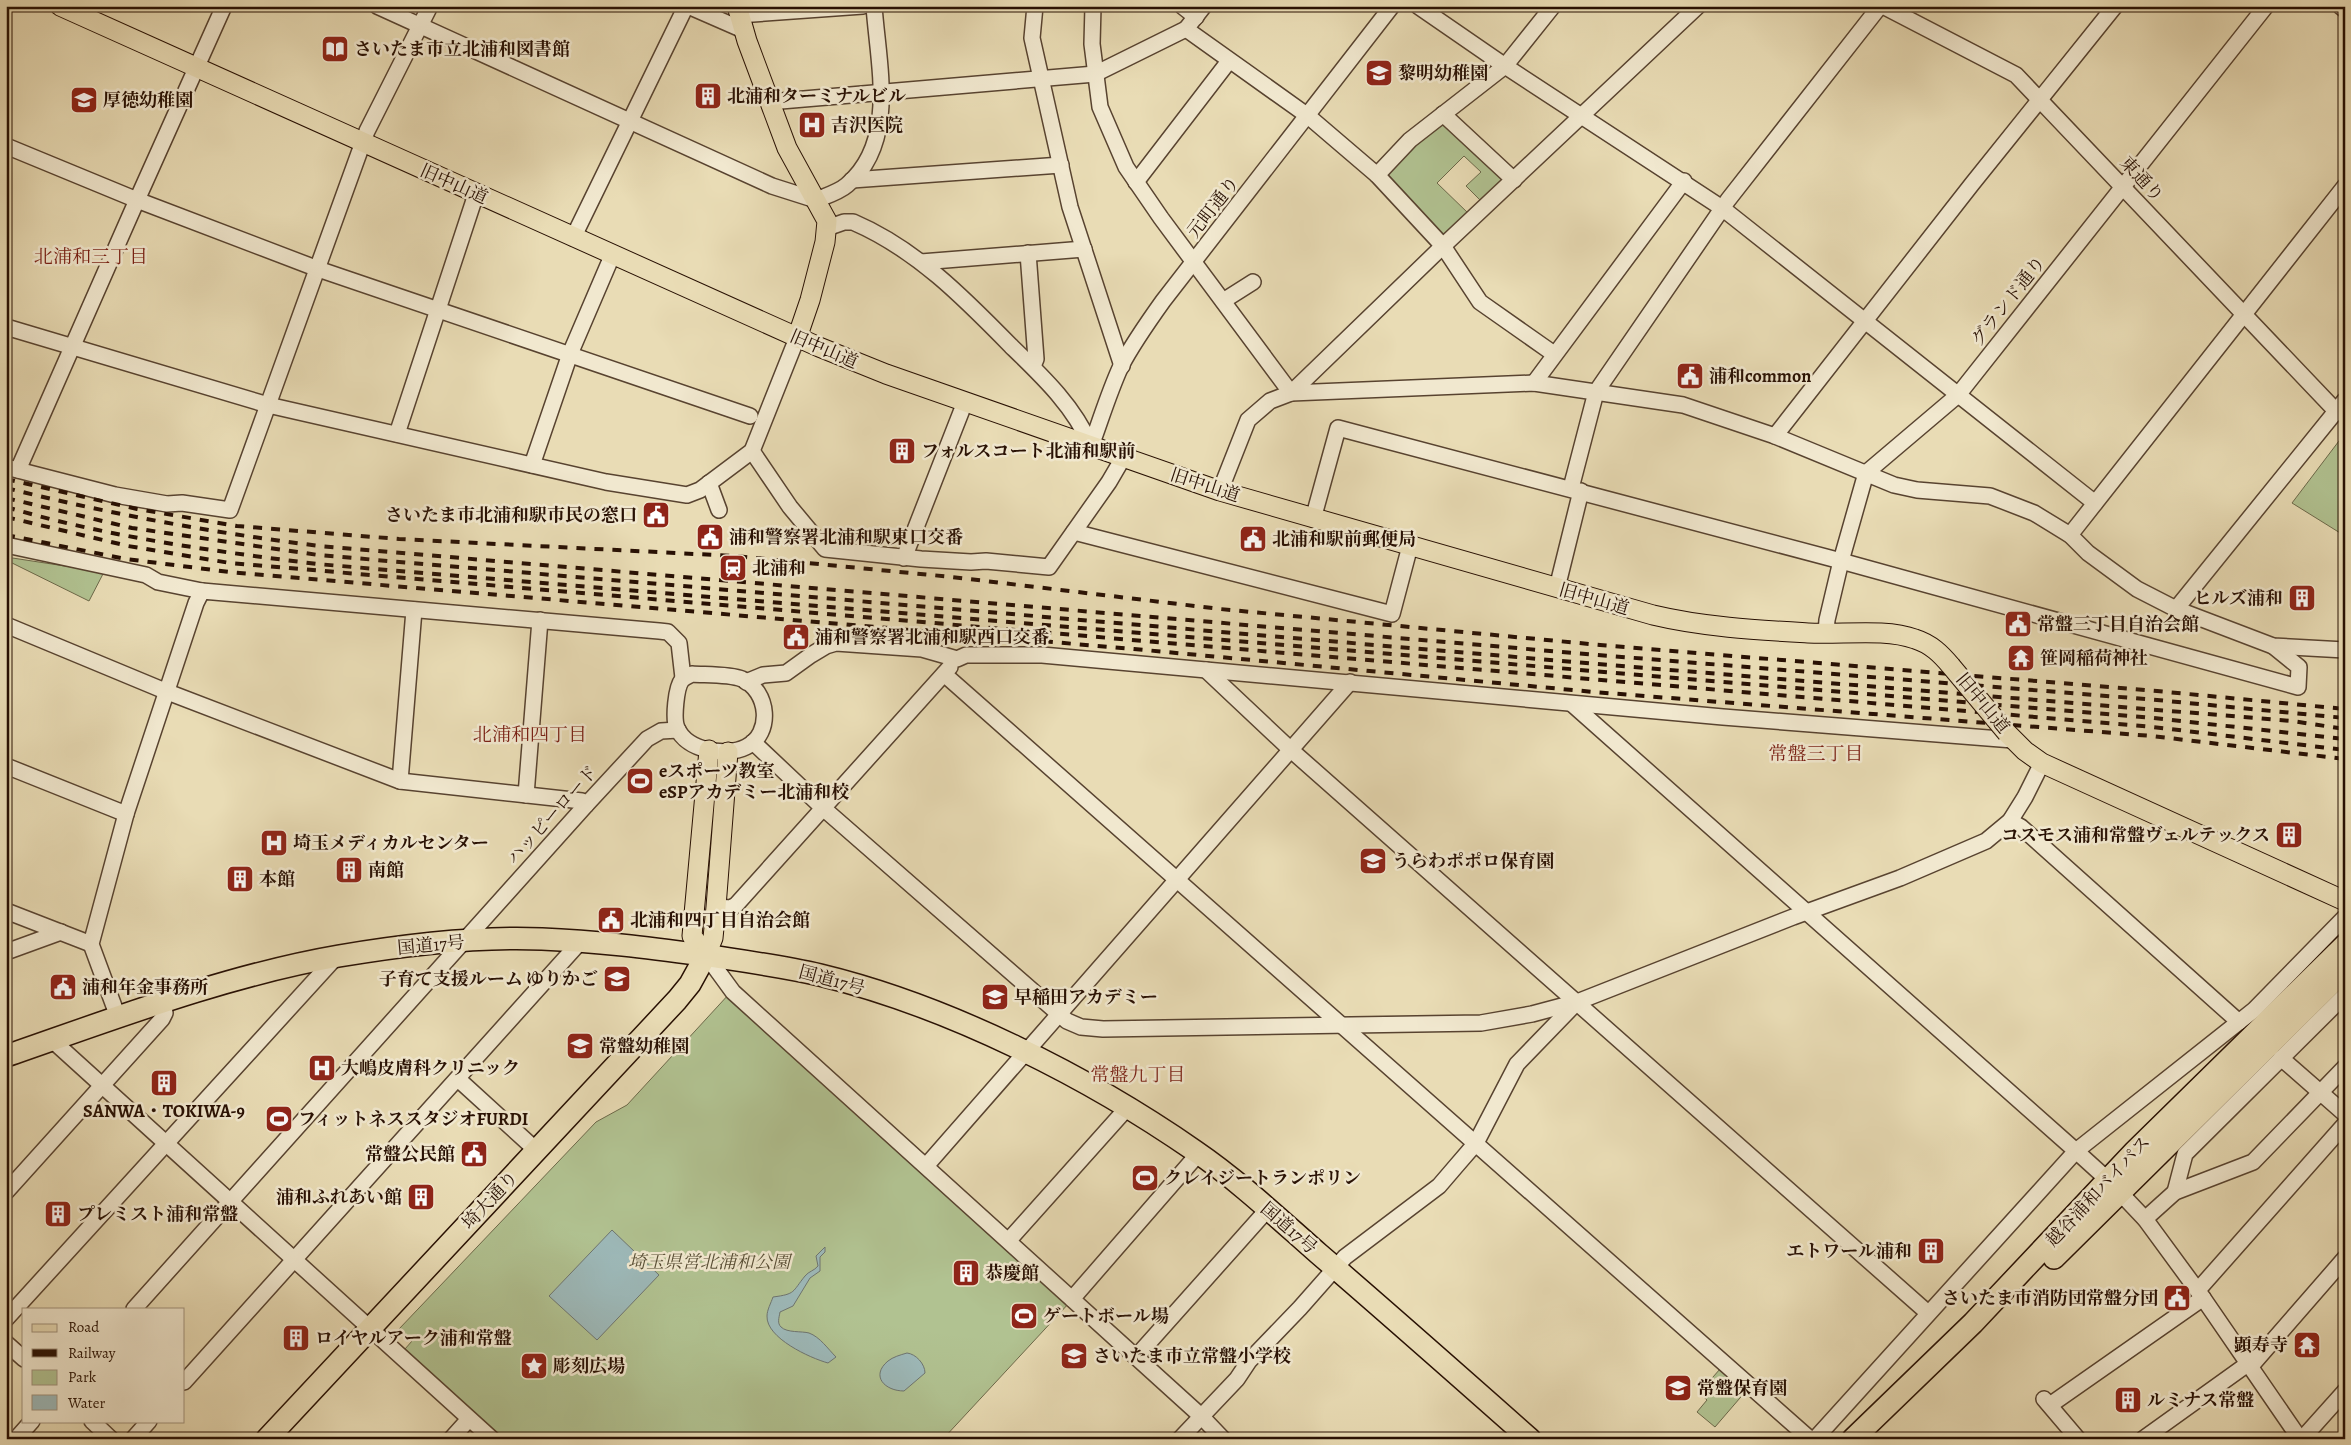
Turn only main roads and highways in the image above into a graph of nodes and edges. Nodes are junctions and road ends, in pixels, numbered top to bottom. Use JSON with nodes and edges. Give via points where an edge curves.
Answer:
{"nodes":[{"id":1,"x":60,"y":6,"type":"edge"},
{"id":2,"x":740,"y":17,"type":"edge"},
{"id":3,"x":797,"y":338,"type":"junction"},
{"id":4,"x":709,"y":750,"type":"road end"},
{"id":5,"x":728,"y":752,"type":"road end"},
{"id":6,"x":2345,"y":901,"type":"edge"},
{"id":7,"x":2345,"y":945,"type":"edge"},
{"id":8,"x":706,"y":955,"type":"junction"},
{"id":9,"x":2345,"y":970,"type":"edge"},
{"id":10,"x":6,"y":1056,"type":"edge"},
{"id":11,"x":2141,"y":1158,"type":"junction"},
{"id":12,"x":2114,"y":1187,"type":"junction"},
{"id":13,"x":267,"y":1439,"type":"edge"},
{"id":14,"x":1530,"y":1439,"type":"edge"},
{"id":15,"x":1853,"y":1439,"type":"edge"},
{"id":16,"x":1870,"y":1439,"type":"edge"}],
"edges":[{"from":1,"to":3,"type":"main road","name":"旧中山道"},
{"from":2,"to":3,"type":"main road","via":[[792,159],[824,214],[827,228],[810,300]]},
{"from":3,"to":6,"type":"main road","name":"旧中山道","bridge":true,"via":[[862,365],[1220,491],[1669,619],[1744,628],[1894,635],[1915,639],[1937,651],[2024,751],[2042,762]]},
{"from":4,"to":8,"type":"main road","via":[[692,936]]},
{"from":5,"to":8,"type":"main road","via":[[713,938]]},
{"from":7,"to":11,"type":"highway","name":"越谷浦和バイパス"},
{"from":8,"to":10,"type":"highway","name":"国道17号","via":[[540,939],[464,942],[337,956],[269,971],[163,1003]]},
{"from":8,"to":13,"type":"highway","name":"埼大通り","via":[[677,1000]]},
{"from":8,"to":14,"type":"highway","name":"国道17号","via":[[778,966],[902,1000],[1028,1053],[1128,1107],[1199,1153],[1268,1209]]},
{"from":9,"to":11,"type":"highway","name":"越谷浦和バイパス"},
{"from":11,"to":12,"type":"highway","name":"越谷浦和バイパス"},
{"from":12,"to":15,"type":"highway","name":"越谷浦和バイパス"},
{"from":12,"to":16,"type":"highway","name":"越谷浦和バイパス"}]}
